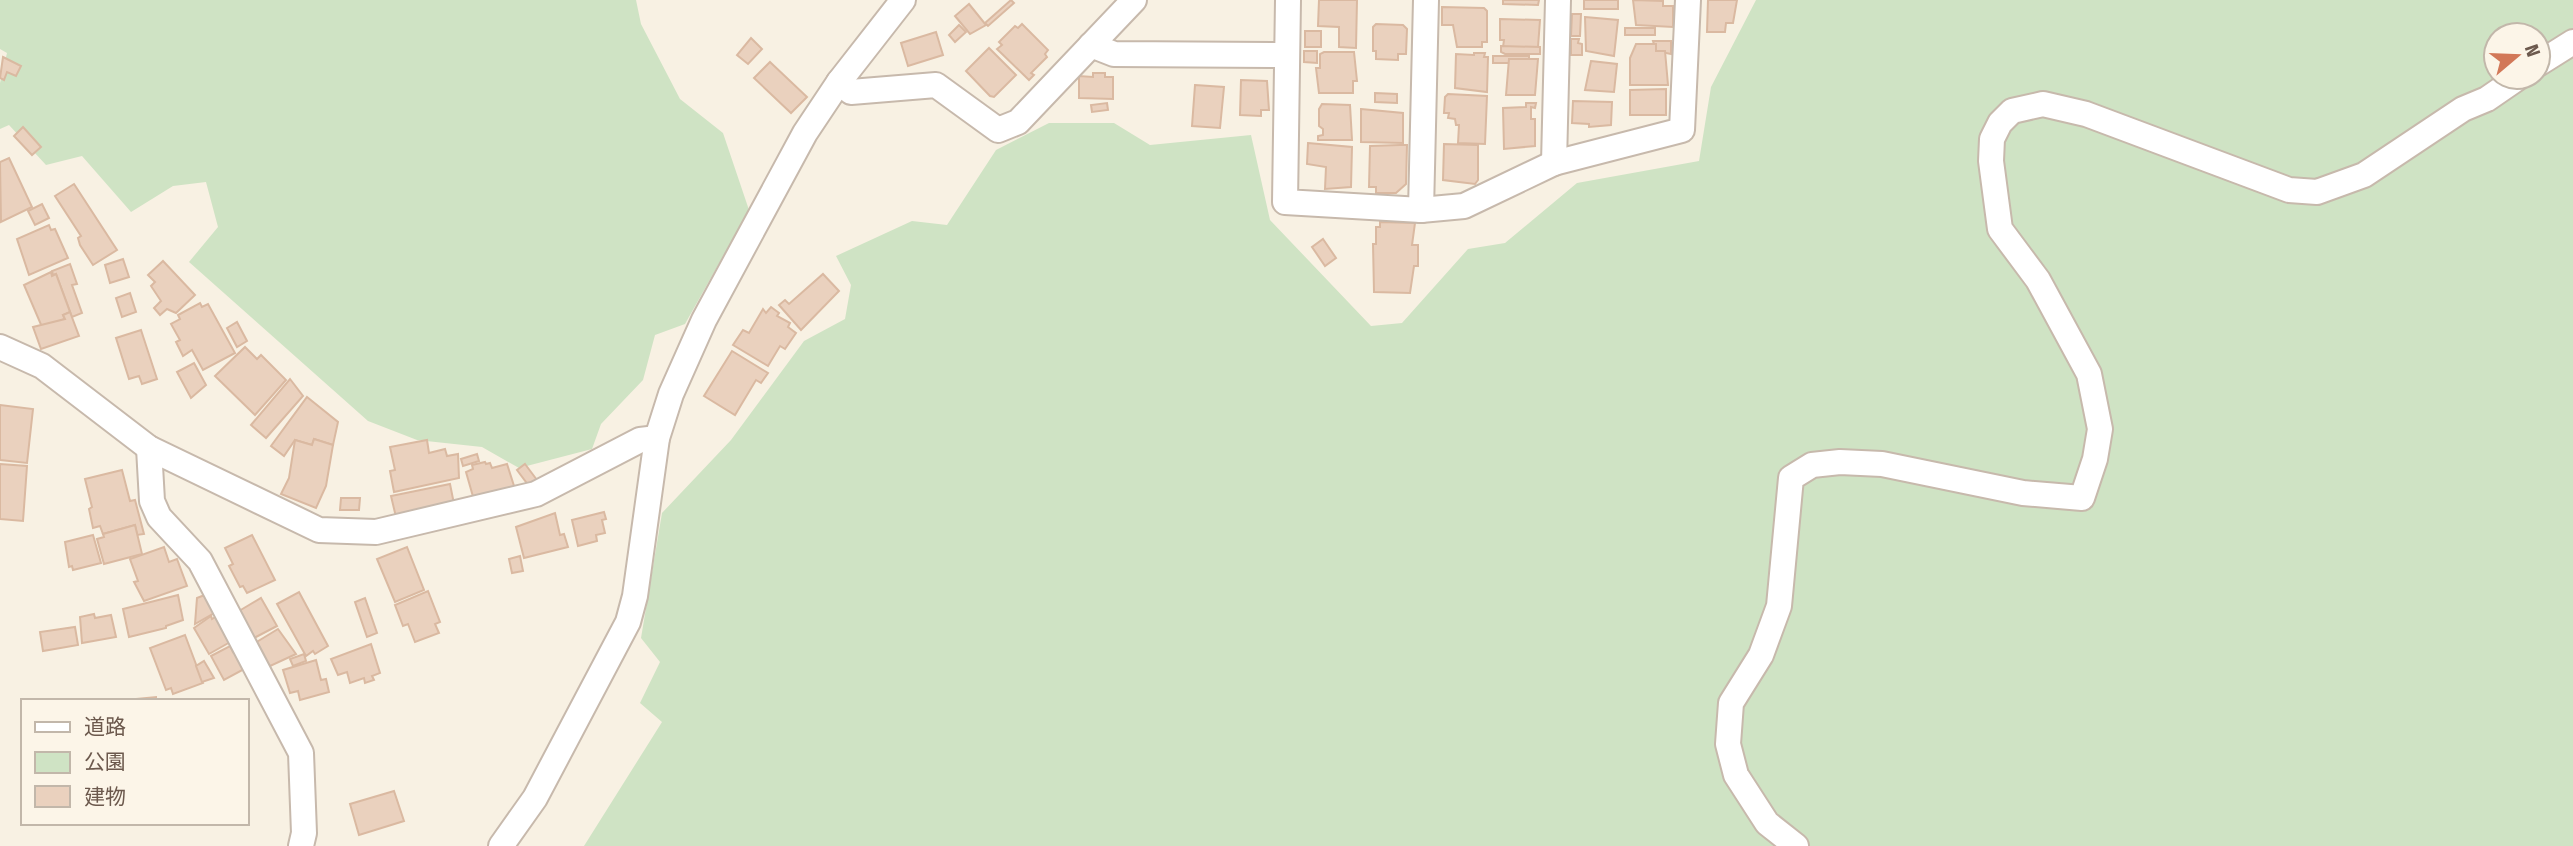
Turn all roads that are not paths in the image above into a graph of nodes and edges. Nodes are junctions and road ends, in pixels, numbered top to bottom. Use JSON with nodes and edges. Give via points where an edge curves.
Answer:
{"nodes":[{"id":1,"x":903,"y":0,"type":"edge"},
{"id":2,"x":1134,"y":0,"type":"edge"},
{"id":3,"x":1288,"y":0,"type":"edge"},
{"id":4,"x":1426,"y":0,"type":"edge"},
{"id":5,"x":1559,"y":0,"type":"edge"},
{"id":6,"x":1688,"y":0,"type":"edge"},
{"id":7,"x":2573,"y":42,"type":"edge"},
{"id":8,"x":1091,"y":45,"type":"junction"},
{"id":9,"x":1287,"y":55,"type":"junction"},
{"id":10,"x":2552,"y":55,"type":"edge"},
{"id":11,"x":839,"y":82,"type":"junction"},
{"id":12,"x":2499,"y":91,"type":"edge"},
{"id":13,"x":1555,"y":163,"type":"junction"},
{"id":14,"x":1421,"y":210,"type":"junction"},
{"id":15,"x":0,"y":347,"type":"edge"},
{"id":16,"x":657,"y":438,"type":"junction"},
{"id":17,"x":149,"y":448,"type":"junction"},
{"id":18,"x":301,"y":846,"type":"edge"},
{"id":19,"x":501,"y":846,"type":"edge"},
{"id":20,"x":1796,"y":846,"type":"edge"}],
"edges":[{"from":1,"to":11,"type":"street"},
{"from":2,"to":8,"type":"street"},
{"from":3,"to":9,"type":"street"},
{"from":4,"to":14,"type":"street"},
{"from":5,"to":13,"type":"street"},
{"from":6,"to":13,"type":"street","via":[[1682,130]]},
{"from":7,"to":10,"type":"street"},
{"from":8,"to":9,"type":"street","via":[[1114,54]]},
{"from":8,"to":11,"type":"street","via":[[1018,122],[998,130],[936,85],[851,92]]},
{"from":9,"to":14,"type":"street","via":[[1285,202]]},
{"from":11,"to":16,"type":"street","via":[[805,133],[704,320]]},
{"from":12,"to":20,"type":"street","via":[[2463,109],[2364,175],[2317,192],[2289,190],[2086,114],[2043,104],[2012,111],[2000,123],[1992,139],[1991,161],[2000,229],[2039,280],[2089,374],[2100,429],[2095,459],[2082,498],[2023,493],[1882,464],[1812,465],[1791,478],[1779,606],[1761,655],[1731,704],[1728,744],[1736,775],[1767,823]]},
{"from":13,"to":14,"type":"street","via":[[1464,206]]},
{"from":15,"to":17,"type":"street","via":[[41,366]]},
{"from":16,"to":17,"type":"street","via":[[640,440],[536,494],[376,532],[318,530]]},
{"from":16,"to":19,"type":"street","via":[[628,622],[535,798]]},
{"from":17,"to":18,"type":"street","via":[[152,501],[159,517],[200,561],[300,753]]}]}
